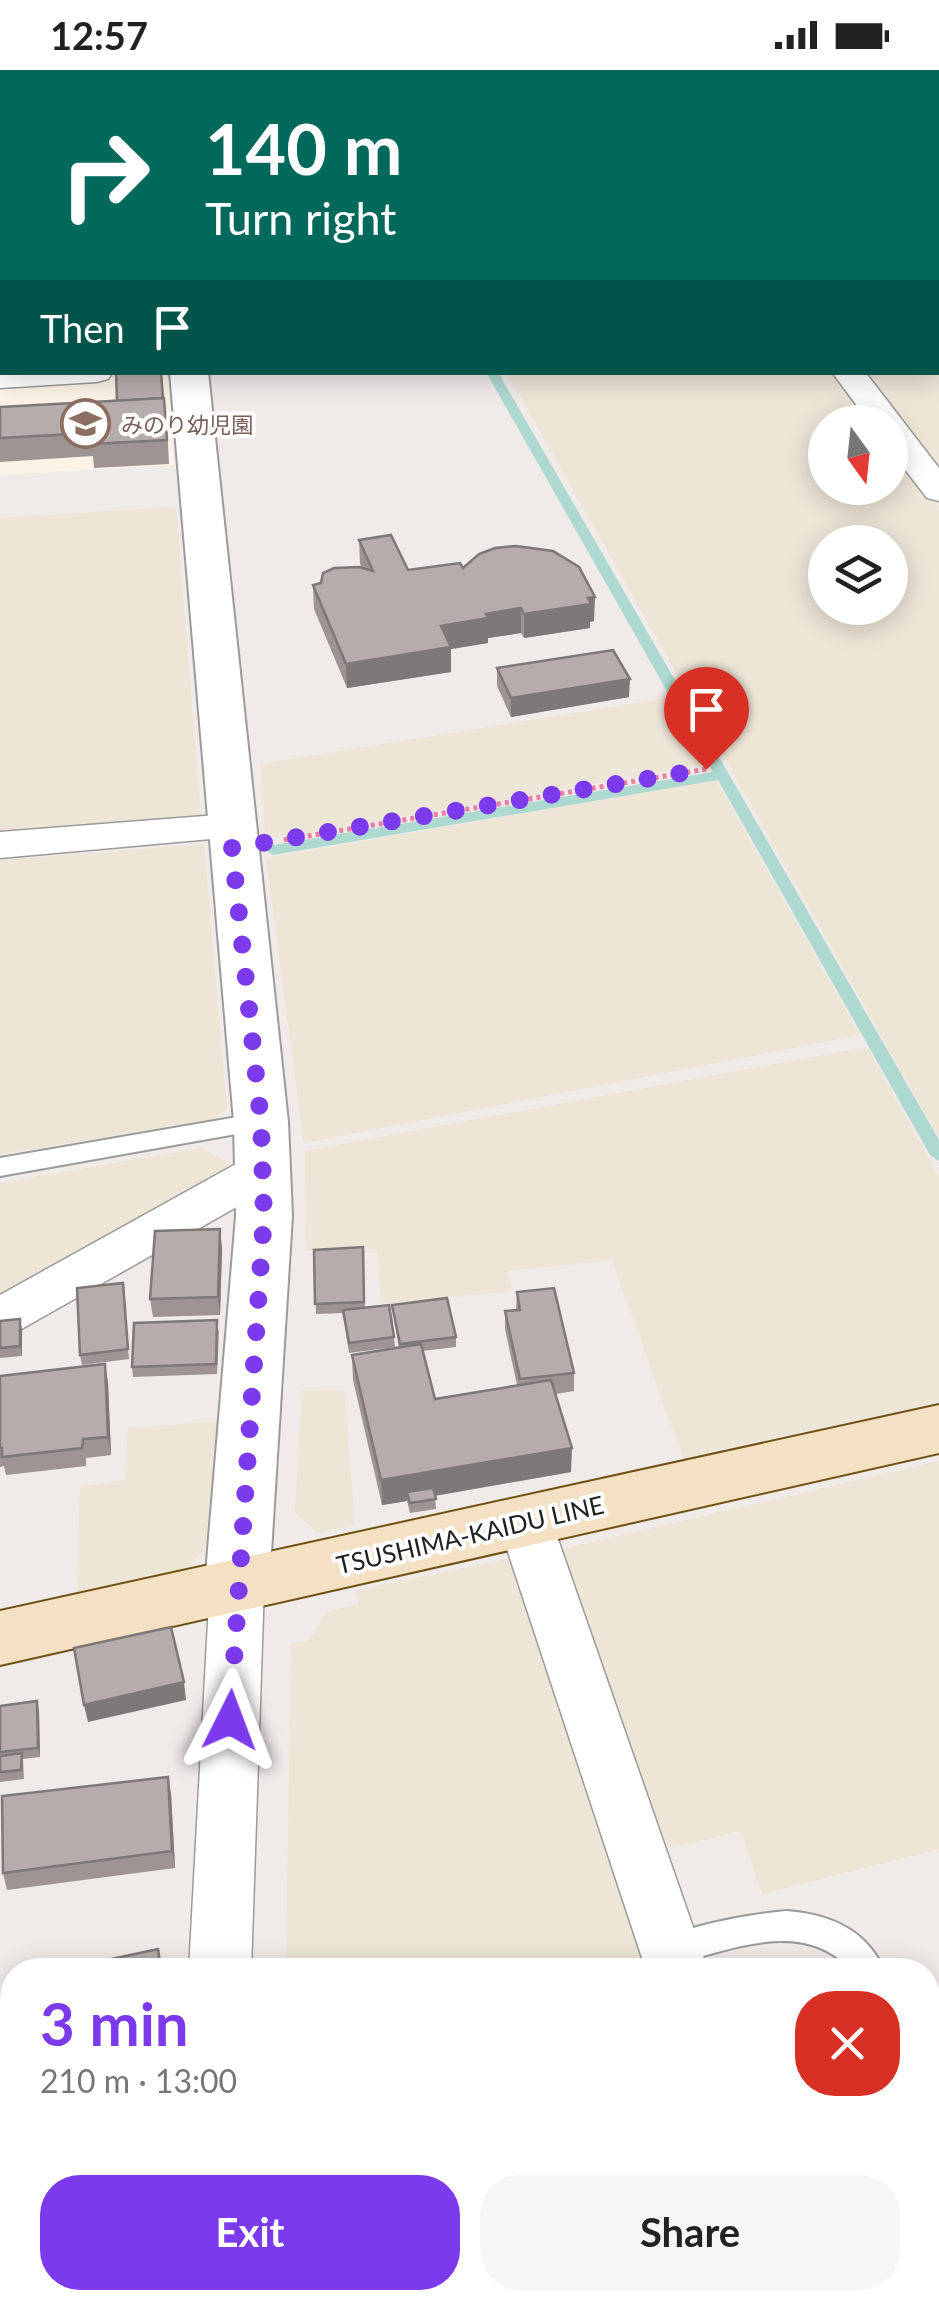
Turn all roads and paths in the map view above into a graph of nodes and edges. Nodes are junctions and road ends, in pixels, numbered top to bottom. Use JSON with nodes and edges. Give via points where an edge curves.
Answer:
{"nodes":[{"id":1,"x":48,"y":375,"type":"edge"},
{"id":2,"x":188,"y":375,"type":"edge"},
{"id":3,"x":850,"y":375,"type":"edge"},
{"id":4,"x":0,"y":378,"type":"edge"},
{"id":5,"x":873,"y":405,"type":"edge"},
{"id":6,"x":908,"y":450,"type":"edge"},
{"id":7,"x":939,"y":490,"type":"edge"},
{"id":8,"x":706,"y":769,"type":"dead end"},
{"id":9,"x":231,"y":838,"type":"junction"},
{"id":10,"x":0,"y":846,"type":"edge"},
{"id":11,"x":261,"y":1147,"type":"junction"},
{"id":12,"x":0,"y":1166,"type":"edge"},
{"id":13,"x":0,"y":1318,"type":"edge"},
{"id":14,"x":939,"y":1429,"type":"edge"},
{"id":15,"x":525,"y":1522,"type":"junction"},
{"id":16,"x":237,"y":1586,"type":"junction"},
{"id":17,"x":0,"y":1638,"type":"edge"},
{"id":18,"x":221,"y":1958,"type":"edge"},
{"id":19,"x":673,"y":1958,"type":"edge"},
{"id":20,"x":681,"y":1958,"type":"edge"},
{"id":21,"x":862,"y":1958,"type":"edge"}],
"edges":[{"from":1,"to":4,"type":"street"},
{"from":2,"to":9,"type":"street"},
{"from":3,"to":5,"type":"street"},
{"from":6,"to":7,"type":"street"},
{"from":8,"to":9,"type":"path"},
{"from":9,"to":10,"type":"street"},
{"from":9,"to":11,"type":"street"},
{"from":11,"to":12,"type":"lane"},
{"from":11,"to":13,"type":"street"},
{"from":11,"to":16,"type":"street","via":[[264,1216]]},
{"from":14,"to":15,"type":"main road","name":"TSUSHIMA-KAIDU LINE"},
{"from":15,"to":16,"type":"main road","name":"TSUSHIMA-KAIDU LINE"},
{"from":15,"to":19,"type":"street"},
{"from":16,"to":17,"type":"main road","name":"TSUSHIMA-KAIDU LINE"},
{"from":16,"to":18,"type":"street"},
{"from":20,"to":21,"type":"lane","via":[[794,1924],[832,1931]]}]}
